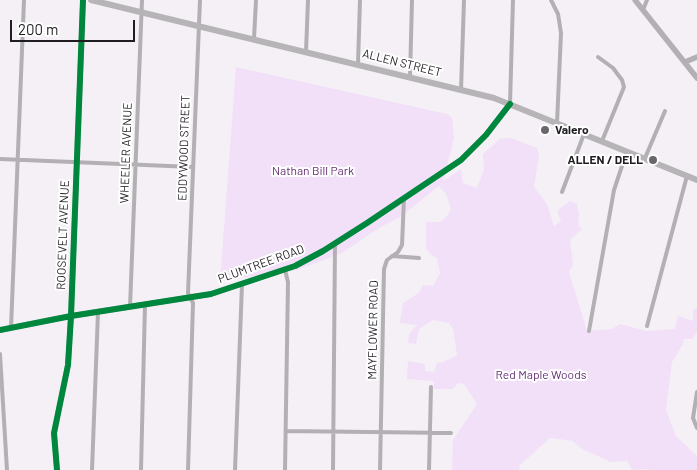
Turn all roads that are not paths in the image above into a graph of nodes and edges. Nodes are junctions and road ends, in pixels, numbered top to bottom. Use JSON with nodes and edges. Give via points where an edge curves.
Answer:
{"nodes":[{"id":1,"x":24,"y":0,"type":"edge"},
{"id":2,"x":83,"y":0,"type":"edge"},
{"id":3,"x":91,"y":0,"type":"edge"},
{"id":4,"x":142,"y":0,"type":"edge"},
{"id":5,"x":200,"y":0,"type":"edge"},
{"id":6,"x":256,"y":0,"type":"edge"},
{"id":7,"x":308,"y":0,"type":"edge"},
{"id":8,"x":360,"y":0,"type":"edge"},
{"id":9,"x":412,"y":0,"type":"edge"},
{"id":10,"x":464,"y":0,"type":"edge"},
{"id":11,"x":513,"y":0,"type":"edge"},
{"id":12,"x":551,"y":0,"type":"edge"},
{"id":13,"x":635,"y":0,"type":"edge"},
{"id":14,"x":641,"y":0,"type":"edge"},
{"id":15,"x":646,"y":0,"type":"edge"},
{"id":16,"x":644,"y":10,"type":"junction"},
{"id":17,"x":142,"y":12,"type":"junction"},
{"id":18,"x":199,"y":26,"type":"junction"},
{"id":19,"x":254,"y":39,"type":"junction"},
{"id":20,"x":306,"y":52,"type":"junction"},
{"id":21,"x":598,"y":57,"type":"dead end"},
{"id":22,"x":697,"y":57,"type":"edge"},
{"id":23,"x":685,"y":62,"type":"junction"},
{"id":24,"x":358,"y":64,"type":"junction"},
{"id":25,"x":410,"y":77,"type":"junction"},
{"id":26,"x":697,"y":78,"type":"edge"},
{"id":27,"x":461,"y":90,"type":"junction"},
{"id":28,"x":510,"y":104,"type":"junction"},
{"id":29,"x":666,"y":111,"type":"dead end"},
{"id":30,"x":557,"y":123,"type":"junction"},
{"id":31,"x":584,"y":134,"type":"junction"},
{"id":32,"x":602,"y":141,"type":"junction"},
{"id":33,"x":626,"y":151,"type":"junction"},
{"id":34,"x":645,"y":158,"type":"junction"},
{"id":35,"x":0,"y":159,"type":"edge"},
{"id":36,"x":18,"y":160,"type":"junction"},
{"id":37,"x":77,"y":162,"type":"junction"},
{"id":38,"x":136,"y":165,"type":"junction"},
{"id":39,"x":193,"y":167,"type":"junction"},
{"id":40,"x":687,"y":176,"type":"junction"},
{"id":41,"x":697,"y":180,"type":"edge"},
{"id":42,"x":562,"y":192,"type":"dead end"},
{"id":43,"x":404,"y":198,"type":"junction"},
{"id":44,"x":335,"y":244,"type":"junction"},
{"id":45,"x":392,"y":256,"type":"junction"},
{"id":46,"x":420,"y":258,"type":"dead end"},
{"id":47,"x":285,"y":270,"type":"junction"},
{"id":48,"x":242,"y":284,"type":"junction"},
{"id":49,"x":189,"y":297,"type":"junction"},
{"id":50,"x":145,"y":304,"type":"junction"},
{"id":51,"x":130,"y":307,"type":"junction"},
{"id":52,"x":98,"y":312,"type":"junction"},
{"id":53,"x":71,"y":316,"type":"junction"},
{"id":54,"x":647,"y":326,"type":"dead end"},
{"id":55,"x":11,"y":328,"type":"junction"},
{"id":56,"x":0,"y":330,"type":"edge"},
{"id":57,"x":589,"y":330,"type":"dead end"},
{"id":58,"x":0,"y":354,"type":"edge"},
{"id":59,"x":431,"y":387,"type":"dead end"},
{"id":60,"x":697,"y":392,"type":"edge"},
{"id":61,"x":697,"y":428,"type":"edge"},
{"id":62,"x":332,"y":430,"type":"junction"},
{"id":63,"x":286,"y":431,"type":"junction"},
{"id":64,"x":380,"y":432,"type":"junction"},
{"id":65,"x":430,"y":432,"type":"junction"},
{"id":66,"x":451,"y":433,"type":"dead end"},
{"id":67,"x":7,"y":470,"type":"edge"},
{"id":68,"x":57,"y":470,"type":"edge"},
{"id":69,"x":92,"y":470,"type":"edge"},
{"id":70,"x":141,"y":470,"type":"edge"},
{"id":71,"x":188,"y":470,"type":"edge"},
{"id":72,"x":236,"y":470,"type":"edge"},
{"id":73,"x":285,"y":470,"type":"edge"},
{"id":74,"x":333,"y":470,"type":"edge"},
{"id":75,"x":380,"y":470,"type":"edge"},
{"id":76,"x":429,"y":470,"type":"edge"}],
"edges":[{"from":1,"to":36,"type":"street"},
{"from":2,"to":37,"type":"street","name":"ROOSEVELT AVENUE"},
{"from":3,"to":17,"type":"main road","name":"ALLEN STREET"},
{"from":4,"to":17,"type":"street","name":"WHEELER AVENUE"},
{"from":5,"to":18,"type":"street","name":"EDDYWOOD STREET"},
{"from":6,"to":19,"type":"street"},
{"from":7,"to":20,"type":"street"},
{"from":8,"to":24,"type":"street"},
{"from":9,"to":25,"type":"street"},
{"from":10,"to":27,"type":"street"},
{"from":11,"to":28,"type":"street"},
{"from":12,"to":30,"type":"street","via":[[560,26]]},
{"from":13,"to":16,"type":"street"},
{"from":14,"to":16,"type":"street"},
{"from":15,"to":16,"type":"street"},
{"from":16,"to":23,"type":"street"},
{"from":17,"to":18,"type":"main road","name":"ALLEN STREET"},
{"from":17,"to":38,"type":"street","name":"WHEELER AVENUE"},
{"from":18,"to":19,"type":"main road","name":"ALLEN STREET"},
{"from":18,"to":39,"type":"street","name":"EDDYWOOD STREET"},
{"from":19,"to":20,"type":"main road","name":"ALLEN STREET"},
{"from":20,"to":24,"type":"main road","name":"ALLEN STREET"},
{"from":21,"to":32,"type":"street","via":[[613,68],[624,84]]},
{"from":22,"to":23,"type":"street"},
{"from":23,"to":26,"type":"street"},
{"from":24,"to":25,"type":"main road","name":"ALLEN STREET"},
{"from":25,"to":27,"type":"main road","name":"ALLEN STREET"},
{"from":27,"to":28,"type":"main road","name":"ALLEN STREET"},
{"from":28,"to":30,"type":"main road","name":"ALLEN STREET"},
{"from":28,"to":43,"type":"street","name":"PLUMTREE ROAD","via":[[464,157]]},
{"from":29,"to":34,"type":"street"},
{"from":30,"to":31,"type":"main road","name":"ALLEN STREET"},
{"from":31,"to":32,"type":"main road","name":"ALLEN STREET"},
{"from":31,"to":42,"type":"street"},
{"from":32,"to":33,"type":"main road","name":"ALLEN STREET"},
{"from":33,"to":34,"type":"main road","name":"ALLEN STREET"},
{"from":33,"to":57,"type":"street","via":[[615,185]]},
{"from":34,"to":40,"type":"main road","name":"ALLEN STREET"},
{"from":35,"to":36,"type":"street"},
{"from":36,"to":37,"type":"street"},
{"from":36,"to":55,"type":"street"},
{"from":37,"to":38,"type":"street"},
{"from":37,"to":53,"type":"street","name":"ROOSEVELT AVENUE"},
{"from":38,"to":39,"type":"street"},
{"from":38,"to":51,"type":"street","name":"WHEELER AVENUE"},
{"from":39,"to":49,"type":"street","name":"EDDYWOOD STREET"},
{"from":40,"to":41,"type":"main road","name":"ALLEN STREET"},
{"from":40,"to":54,"type":"street"},
{"from":43,"to":44,"type":"street","name":"PLUMTREE ROAD"},
{"from":43,"to":45,"type":"street","name":"MAYFLOWER ROAD","via":[[402,245]]},
{"from":44,"to":47,"type":"street","name":"PLUMTREE ROAD"},
{"from":44,"to":62,"type":"street"},
{"from":45,"to":46,"type":"street"},
{"from":45,"to":64,"type":"street","name":"MAYFLOWER ROAD","via":[[384,269]]},
{"from":47,"to":48,"type":"street","name":"PLUMTREE ROAD"},
{"from":47,"to":63,"type":"street","via":[[288,282]]},
{"from":48,"to":49,"type":"street","name":"PLUMTREE ROAD"},
{"from":48,"to":72,"type":"street"},
{"from":49,"to":50,"type":"street","name":"PLUMTREE ROAD"},
{"from":49,"to":71,"type":"street","name":"EDDYWOOD STREET","via":[[193,303]]},
{"from":50,"to":51,"type":"street","name":"PLUMTREE ROAD"},
{"from":50,"to":70,"type":"street"},
{"from":51,"to":52,"type":"street","name":"PLUMTREE ROAD"},
{"from":52,"to":53,"type":"street","name":"PLUMTREE ROAD"},
{"from":52,"to":69,"type":"street"},
{"from":53,"to":55,"type":"street","name":"PLUMTREE ROAD"},
{"from":53,"to":68,"type":"street","name":"ROOSEVELT AVENUE","via":[[68,365],[54,433]]},
{"from":55,"to":56,"type":"street","name":"PLUMTREE ROAD"},
{"from":58,"to":67,"type":"street"},
{"from":59,"to":65,"type":"street"},
{"from":60,"to":61,"type":"street","via":[[693,415]]},
{"from":62,"to":63,"type":"street"},
{"from":62,"to":64,"type":"street"},
{"from":62,"to":74,"type":"street"},
{"from":63,"to":73,"type":"street"},
{"from":64,"to":65,"type":"street"},
{"from":64,"to":75,"type":"street","name":"MAYFLOWER ROAD"},
{"from":65,"to":66,"type":"street"},
{"from":65,"to":76,"type":"street"}]}
